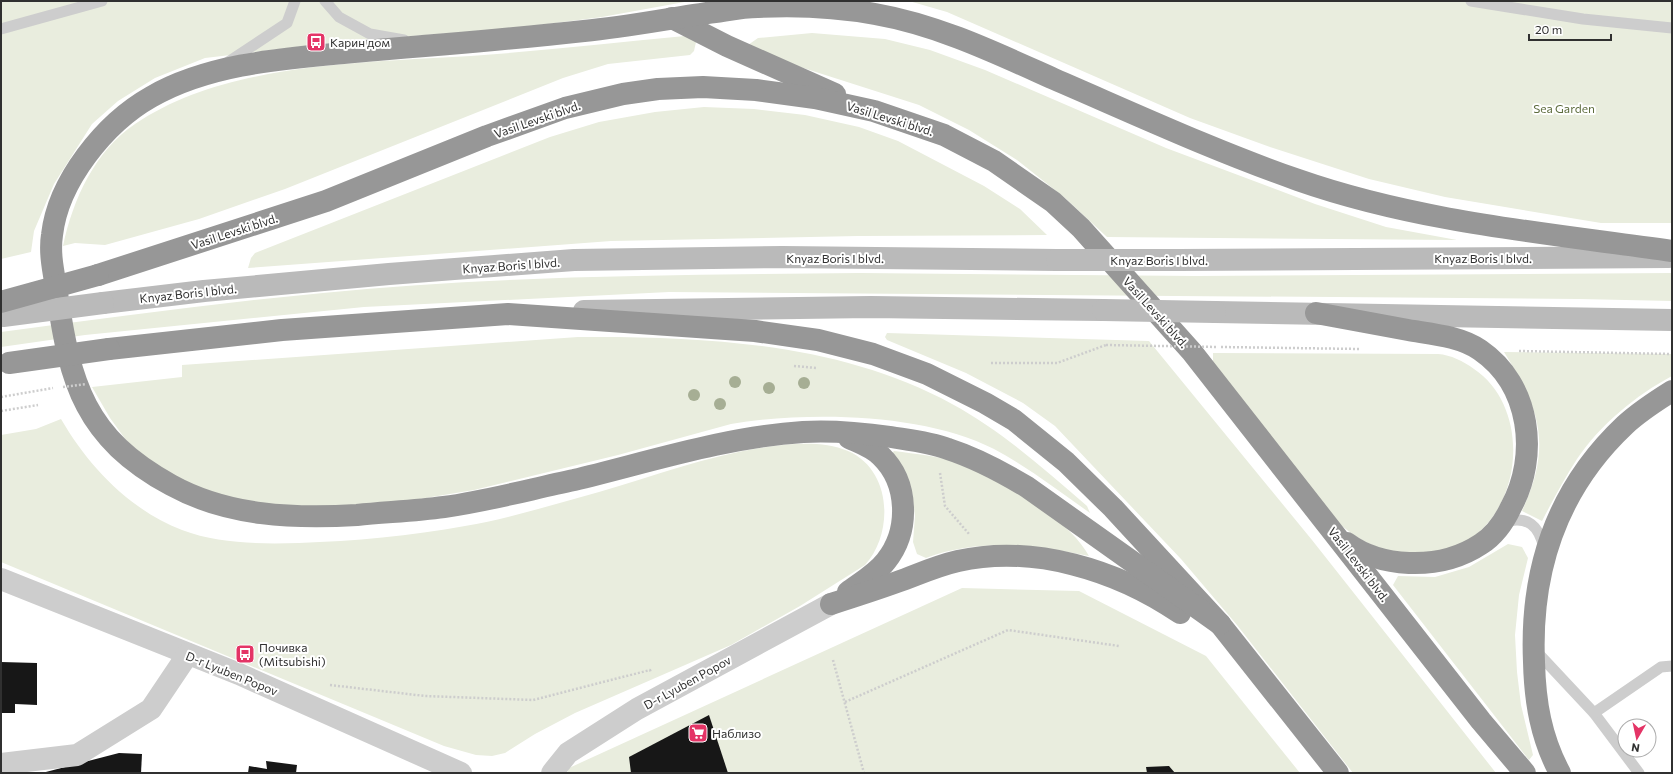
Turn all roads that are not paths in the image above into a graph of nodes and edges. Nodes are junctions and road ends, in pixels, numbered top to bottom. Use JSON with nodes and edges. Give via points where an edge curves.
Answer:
{"nodes":[{"id":1,"x":102,"y":1,"type":"edge"},
{"id":2,"x":295,"y":1,"type":"edge"},
{"id":3,"x":325,"y":1,"type":"edge"},
{"id":4,"x":1471,"y":1,"type":"edge"},
{"id":5,"x":672,"y":18,"type":"junction"},
{"id":6,"x":1672,"y":28,"type":"edge"},
{"id":7,"x":1,"y":29,"type":"edge"},
{"id":8,"x":430,"y":45,"type":"junction"},
{"id":9,"x":215,"y":70,"type":"junction"},
{"id":10,"x":874,"y":111,"type":"junction"},
{"id":11,"x":1672,"y":251,"type":"edge"},
{"id":12,"x":1672,"y":257,"type":"edge"},
{"id":13,"x":2,"y":311,"type":"edge"},
{"id":14,"x":1316,"y":313,"type":"junction"},
{"id":15,"x":508,"y":314,"type":"junction"},
{"id":16,"x":1672,"y":320,"type":"edge"},
{"id":17,"x":4,"y":365,"type":"edge"},
{"id":18,"x":1672,"y":391,"type":"edge"},
{"id":19,"x":835,"y":432,"type":"junction"},
{"id":20,"x":1504,"y":522,"type":"junction"},
{"id":21,"x":1336,"y":535,"type":"junction"},
{"id":22,"x":1546,"y":553,"type":"junction"},
{"id":23,"x":1,"y":579,"type":"edge"},
{"id":24,"x":831,"y":604,"type":"junction"},
{"id":25,"x":1220,"y":624,"type":"junction"},
{"id":26,"x":1533,"y":647,"type":"junction"},
{"id":27,"x":188,"y":654,"type":"junction"},
{"id":28,"x":1672,"y":666,"type":"edge"},
{"id":29,"x":1258,"y":673,"type":"junction"},
{"id":30,"x":1594,"y":713,"type":"junction"},
{"id":31,"x":1,"y":764,"type":"edge"},
{"id":32,"x":461,"y":773,"type":"edge"},
{"id":33,"x":552,"y":773,"type":"edge"},
{"id":34,"x":1338,"y":773,"type":"edge"},
{"id":35,"x":1525,"y":773,"type":"edge"},
{"id":36,"x":1560,"y":773,"type":"edge"},
{"id":37,"x":1639,"y":773,"type":"edge"}],
"edges":[{"from":1,"to":7,"type":"lane"},
{"from":2,"to":9,"type":"lane","via":[[287,23]]},
{"from":3,"to":8,"type":"lane","via":[[339,16],[370,34]]},
{"from":4,"to":6,"type":"lane","via":[[1583,19]]},
{"from":5,"to":8,"type":"highway","via":[[594,30]]},
{"from":5,"to":10,"type":"highway","via":[[727,46]]},
{"from":5,"to":11,"type":"highway","via":[[753,7],[794,7],[848,10],[920,23],[966,40],[1214,148],[1303,182],[1405,211]]},
{"from":8,"to":9,"type":"highway","via":[[315,56]]},
{"from":9,"to":19,"type":"highway","via":[[153,95],[103,134],[69,183],[56,211],[50,243],[64,344],[70,368],[85,405],[101,430],[115,445],[171,485],[220,504],[274,515],[380,513],[446,507],[506,495],[739,440],[804,432]]},
{"from":10,"to":13,"type":"highway","name":"Vasil Levski blvd.","bridge":true,"via":[[815,98],[756,90],[703,87],[623,94],[565,108],[487,136],[326,202],[98,275]]},
{"from":10,"to":21,"type":"highway","name":"Vasil Levski blvd.","via":[[944,135],[994,161],[1053,202],[1081,228],[1192,352]]},
{"from":12,"to":13,"type":"main road","name":"Knyaz Boris I blvd.","bridge":true,"via":[[1179,260],[782,257],[574,260],[389,274]]},
{"from":14,"to":15,"type":"main road","bridge":true,"via":[[871,307],[640,309]]},
{"from":14,"to":16,"type":"main road"},
{"from":14,"to":20,"type":"highway","via":[[1449,338],[1480,350],[1494,363],[1519,398],[1527,435],[1524,478]]},
{"from":15,"to":17,"type":"highway","bridge":true,"via":[[282,330],[110,349]]},
{"from":15,"to":25,"type":"highway","via":[[788,335],[846,346],[927,374],[985,402],[1014,420],[1066,462],[1113,508]]},
{"from":18,"to":22,"type":"highway","via":[[1626,424],[1605,445],[1567,499]]},
{"from":19,"to":24,"type":"highway","via":[[872,448],[889,465],[899,485],[903,515],[902,530],[886,562]]},
{"from":19,"to":25,"type":"highway","via":[[877,435],[939,445],[1001,471]]},
{"from":20,"to":21,"type":"highway","via":[[1482,544],[1438,561],[1422,563],[1400,562],[1366,555]]},
{"from":20,"to":22,"type":"lane","via":[[1513,519],[1523,520],[1534,526],[1541,534]]},
{"from":21,"to":35,"type":"highway","name":"Vasil Levski blvd.","via":[[1481,721]]},
{"from":22,"to":26,"type":"highway","via":[[1533,616]]},
{"from":23,"to":27,"type":"street","name":"D-r Lyuben Popov"},
{"from":24,"to":29,"type":"highway","via":[[932,568],[988,556],[1043,557],[1093,570],[1145,592],[1195,623]]},
{"from":24,"to":33,"type":"street","name":"D-r Lyuben Popov","via":[[662,695],[568,753]]},
{"from":25,"to":29,"type":"highway"},
{"from":26,"to":30,"type":"lane","via":[[1542,660]]},
{"from":26,"to":36,"type":"highway","via":[[1537,709],[1544,738]]},
{"from":27,"to":31,"type":"street","via":[[151,709],[77,755]]},
{"from":27,"to":32,"type":"street","name":"D-r Lyuben Popov","via":[[239,674]]},
{"from":28,"to":30,"type":"lane","via":[[1661,667]]},
{"from":29,"to":34,"type":"highway"},
{"from":30,"to":37,"type":"lane"}]}
